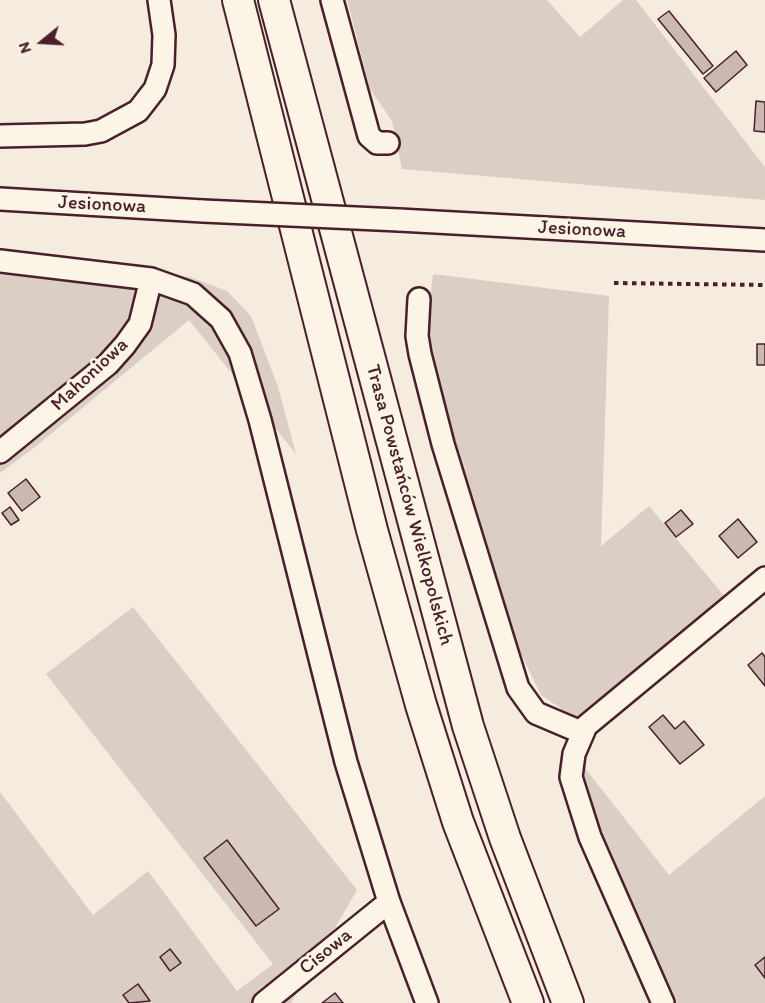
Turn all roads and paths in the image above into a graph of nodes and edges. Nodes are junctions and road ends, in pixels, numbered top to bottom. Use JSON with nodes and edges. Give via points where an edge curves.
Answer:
{"nodes":[{"id":1,"x":159,"y":0,"type":"edge"},
{"id":2,"x":238,"y":0,"type":"edge"},
{"id":3,"x":274,"y":0,"type":"edge"},
{"id":4,"x":332,"y":0,"type":"edge"},
{"id":5,"x":0,"y":136,"type":"edge"},
{"id":6,"x":388,"y":143,"type":"dead end"},
{"id":7,"x":0,"y":199,"type":"edge"},
{"id":8,"x":765,"y":240,"type":"edge"},
{"id":9,"x":0,"y":261,"type":"edge"},
{"id":10,"x":151,"y":279,"type":"junction"},
{"id":11,"x":614,"y":284,"type":"dead end"},
{"id":12,"x":765,"y":285,"type":"edge"},
{"id":13,"x":419,"y":299,"type":"dead end"},
{"id":14,"x":0,"y":452,"type":"edge"},
{"id":15,"x":765,"y":578,"type":"edge"},
{"id":16,"x":585,"y":729,"type":"junction"},
{"id":17,"x":389,"y":902,"type":"junction"},
{"id":18,"x":264,"y":1003,"type":"edge"},
{"id":19,"x":427,"y":1003,"type":"edge"},
{"id":20,"x":528,"y":1003,"type":"edge"},
{"id":21,"x":568,"y":1003,"type":"edge"},
{"id":22,"x":663,"y":1003,"type":"edge"}],
"edges":[{"from":1,"to":5,"type":"street","via":[[163,65],[155,89],[138,111],[85,134]]},
{"from":2,"to":20,"type":"highway","name":"Trasa Powstańców Wielkopolskich","via":[[417,694],[458,822]]},
{"from":3,"to":21,"type":"highway","name":"Trasa Powstańców Wielkopolskich","via":[[468,726],[505,838]]},
{"from":4,"to":6,"type":"street","via":[[369,136],[377,143]]},
{"from":7,"to":8,"type":"street","name":"Jesionowa","bridge":true},
{"from":9,"to":10,"type":"street"},
{"from":10,"to":14,"type":"street","name":"Mahoniowa","via":[[140,324],[125,345],[108,364]]},
{"from":10,"to":17,"type":"street","via":[[193,294],[221,319],[240,353],[345,762]]},
{"from":11,"to":12,"type":"path"},
{"from":13,"to":16,"type":"street","via":[[417,336],[443,444],[518,688],[536,713]]},
{"from":15,"to":16,"type":"street"},
{"from":16,"to":22,"type":"street","via":[[574,754],[571,777],[590,837]]},
{"from":17,"to":18,"type":"street","name":"Cisowa"},
{"from":17,"to":19,"type":"street"}]}
